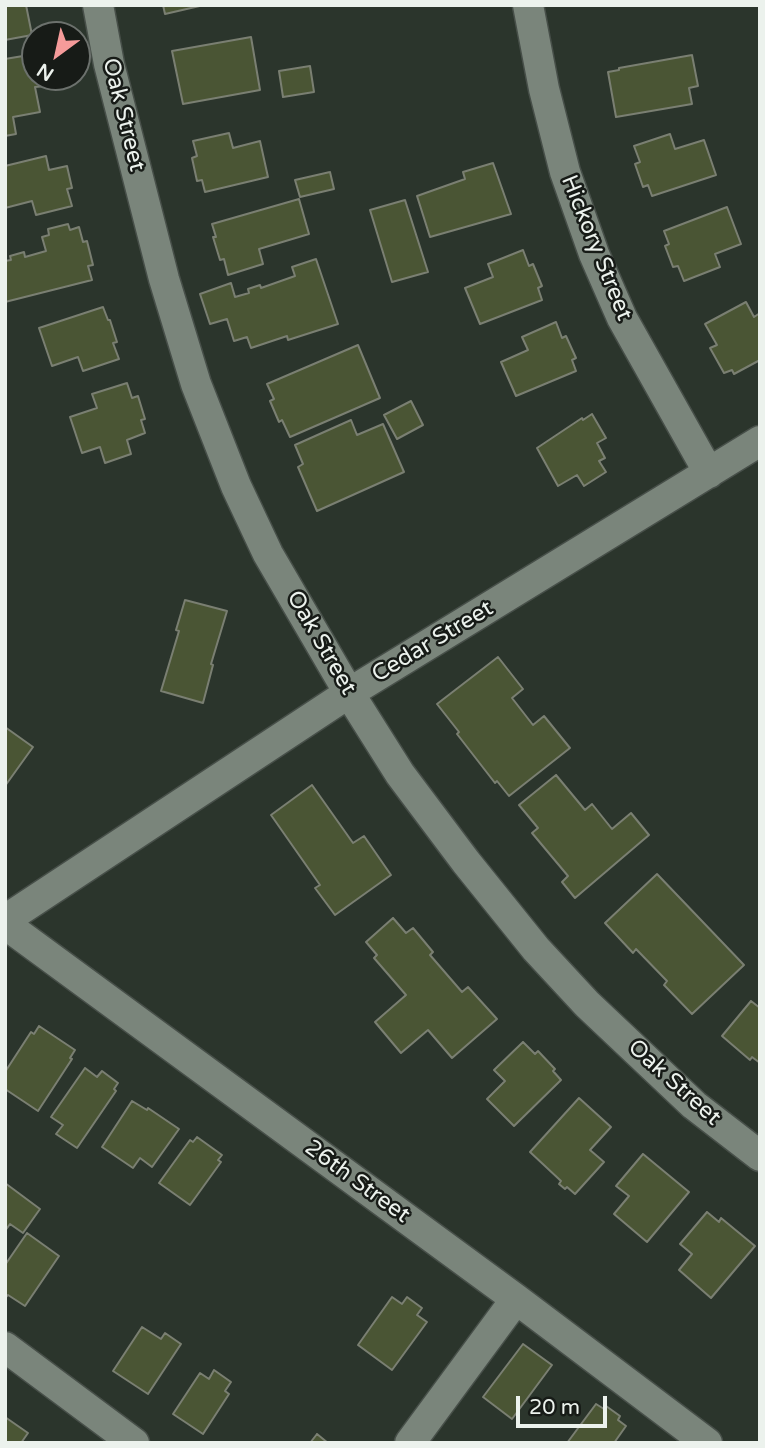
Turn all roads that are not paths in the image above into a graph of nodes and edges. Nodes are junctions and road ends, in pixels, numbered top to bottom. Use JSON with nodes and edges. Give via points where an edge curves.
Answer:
{"nodes":[{"id":1,"x":98,"y":5,"type":"edge"},
{"id":2,"x":528,"y":5,"type":"edge"},
{"id":3,"x":760,"y":441,"type":"edge"},
{"id":4,"x":709,"y":473,"type":"junction"},
{"id":5,"x":349,"y":693,"type":"junction"},
{"id":6,"x":5,"y":922,"type":"edge"},
{"id":7,"x":760,"y":1156,"type":"edge"},
{"id":8,"x":516,"y":1298,"type":"junction"},
{"id":9,"x":5,"y":1348,"type":"edge"},
{"id":10,"x":134,"y":1443,"type":"edge"},
{"id":11,"x":410,"y":1443,"type":"edge"},
{"id":12,"x":707,"y":1443,"type":"edge"}],
"edges":[{"from":1,"to":5,"type":"street","name":"Oak Street","via":[[161,266],[196,384],[268,554]]},
{"from":2,"to":4,"type":"street","name":"Hickory Street","via":[[565,172],[594,254],[622,318]]},
{"from":3,"to":4,"type":"street","name":"Cedar Street"},
{"from":4,"to":5,"type":"street","name":"Cedar Street"},
{"from":5,"to":6,"type":"street","name":"Cedar Street"},
{"from":5,"to":7,"type":"street","name":"Oak Street","via":[[400,774],[536,949],[694,1105]]},
{"from":6,"to":8,"type":"street","name":"26th Street"},
{"from":8,"to":11,"type":"street"},
{"from":8,"to":12,"type":"street","name":"26th Street"},
{"from":9,"to":10,"type":"street"}]}
